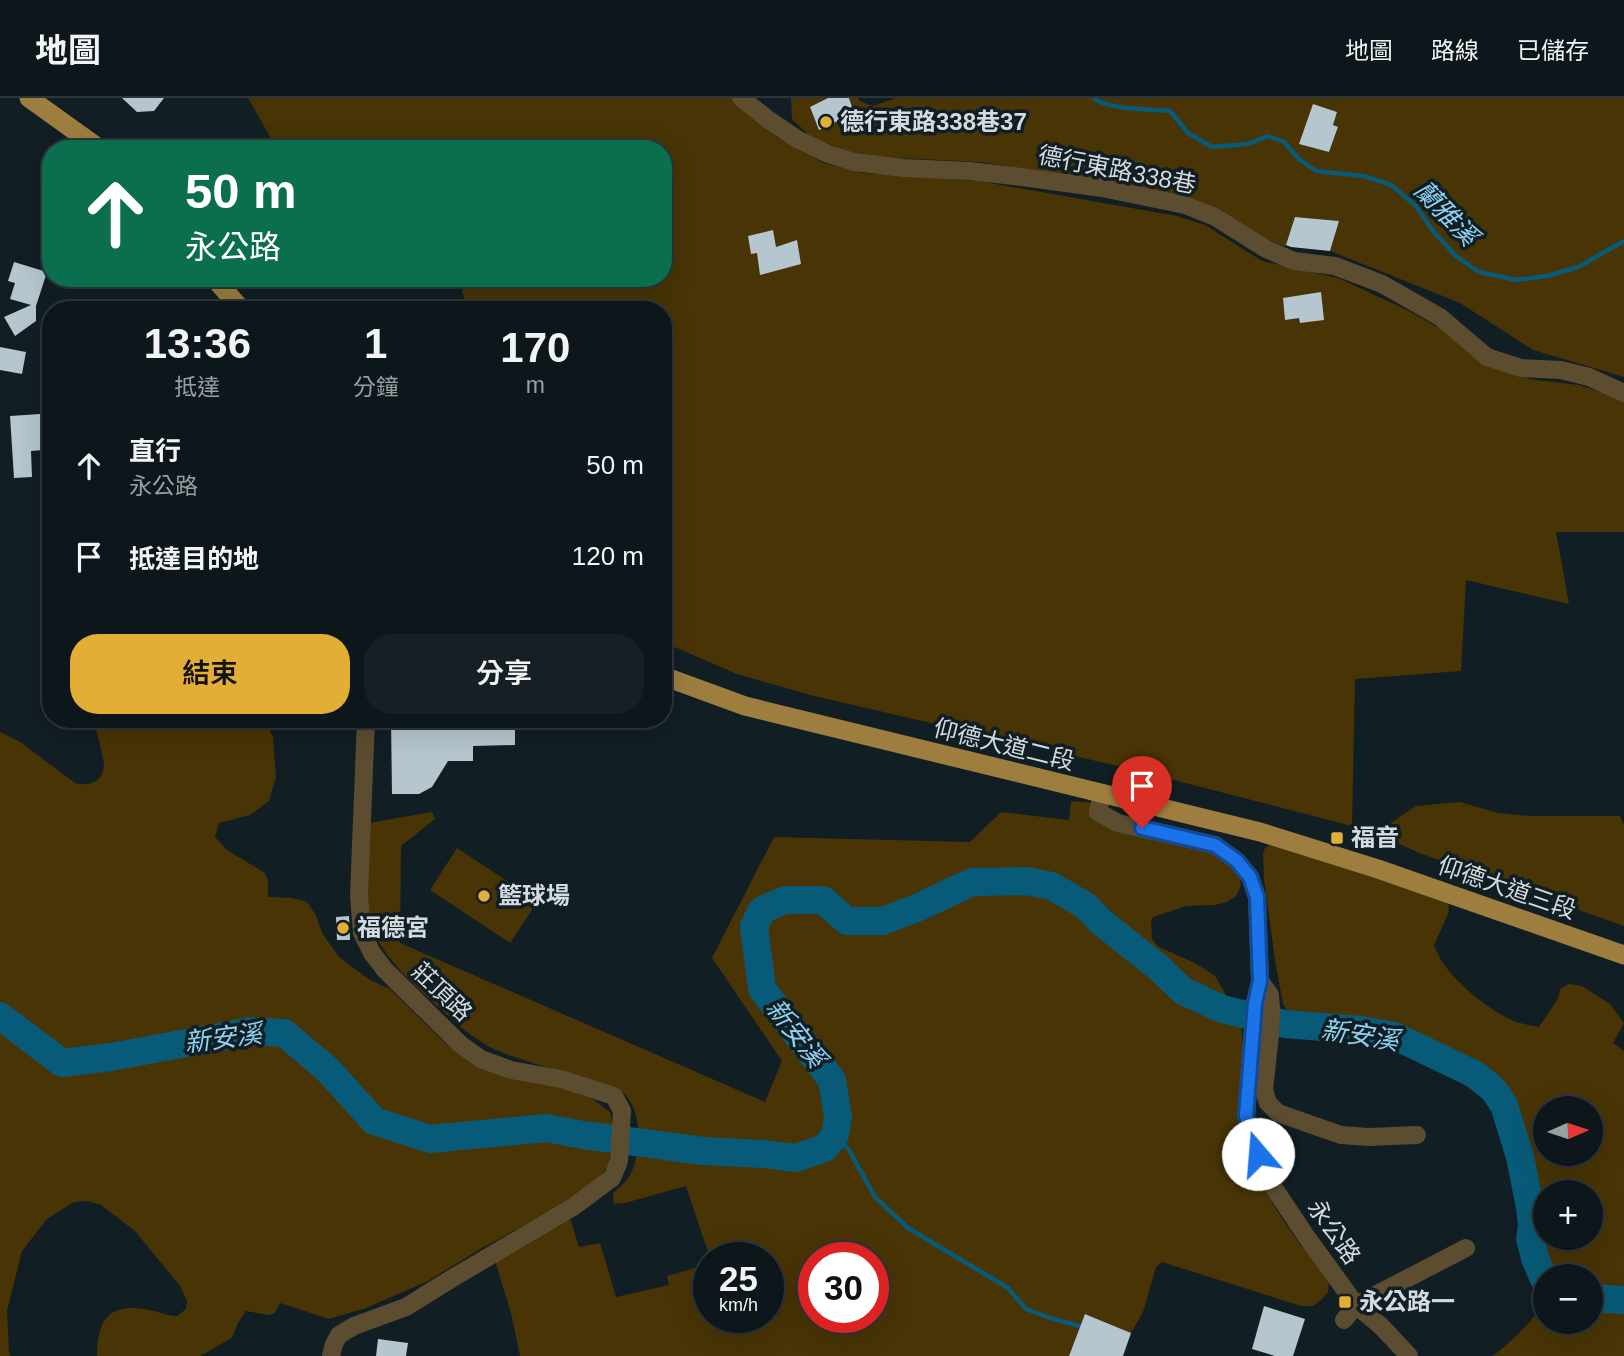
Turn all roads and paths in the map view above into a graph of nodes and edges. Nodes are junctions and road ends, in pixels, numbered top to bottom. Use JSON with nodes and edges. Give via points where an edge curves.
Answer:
{"nodes":[{"id":1,"x":29,"y":98,"type":"edge"},
{"id":2,"x":741,"y":98,"type":"edge"},
{"id":3,"x":87,"y":140,"type":"edge"},
{"id":4,"x":223,"y":287,"type":"edge"},
{"id":5,"x":234,"y":301,"type":"edge"},
{"id":6,"x":1624,"y":393,"type":"edge"},
{"id":7,"x":672,"y":679,"type":"edge"},
{"id":8,"x":366,"y":728,"type":"edge"},
{"id":9,"x":1102,"y":794,"type":"junction"},
{"id":10,"x":1374,"y":868,"type":"joint"},
{"id":11,"x":1624,"y":955,"type":"edge"},
{"id":12,"x":1262,"y":1035,"type":"junction"},
{"id":13,"x":1418,"y":1135,"type":"dead end"},
{"id":14,"x":1466,"y":1248,"type":"dead end"},
{"id":15,"x":1356,"y":1305,"type":"junction"},
{"id":16,"x":1344,"y":1320,"type":"dead end"},
{"id":17,"x":331,"y":1356,"type":"edge"},
{"id":18,"x":1409,"y":1356,"type":"edge"}],
"edges":[{"from":1,"to":3,"type":"main road"},
{"from":2,"to":6,"type":"street","name":"德行東路338巷","via":[[797,139],[855,162],[1014,176],[1185,205],[1294,261],[1335,266],[1382,284],[1440,317],[1487,357],[1521,368],[1589,377]]},
{"from":4,"to":5,"type":"main road"},
{"from":7,"to":9,"type":"main road","name":"仰德大道二段","via":[[745,706]]},
{"from":8,"to":17,"type":"street","name":"莊頂路","via":[[359,896],[362,933],[372,953],[460,1044],[481,1059],[510,1070],[591,1087],[614,1096],[622,1111],[619,1161],[612,1178],[601,1188],[405,1307],[354,1326],[340,1335]]},
{"from":9,"to":10,"type":"main road","name":"仰德大道二段","via":[[1261,832]]},
{"from":9,"to":12,"type":"street","via":[[1098,812],[1118,823],[1215,845],[1250,877],[1257,897]]},
{"from":10,"to":11,"type":"main road","name":"仰德大道三段"},
{"from":12,"to":13,"type":"street","via":[[1264,1090],[1268,1103],[1278,1112],[1341,1135]]},
{"from":12,"to":15,"type":"street","name":"永公路","via":[[1246,1116],[1264,1173]]},
{"from":14,"to":15,"type":"street"},
{"from":15,"to":16,"type":"street"},
{"from":15,"to":18,"type":"street","name":"永公路"}]}
